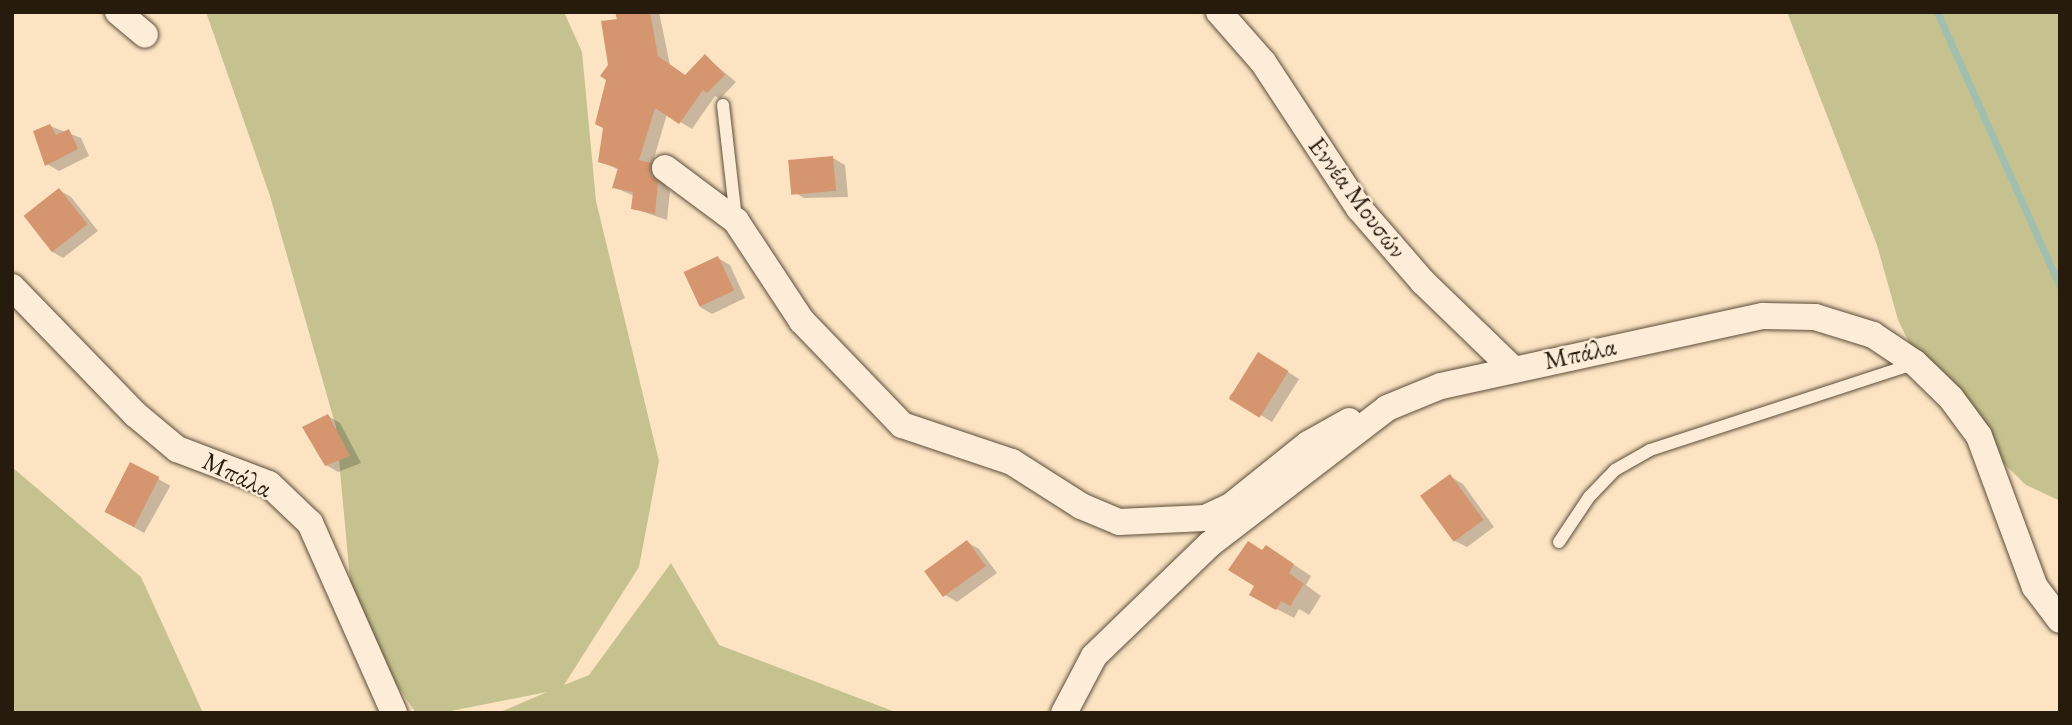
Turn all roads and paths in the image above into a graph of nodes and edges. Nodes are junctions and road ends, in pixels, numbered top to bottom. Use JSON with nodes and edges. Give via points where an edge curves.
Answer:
{"nodes":[{"id":1,"x":118,"y":12,"type":"edge"},
{"id":2,"x":1219,"y":12,"type":"edge"},
{"id":3,"x":145,"y":35,"type":"dead end"},
{"id":4,"x":723,"y":105,"type":"dead end"},
{"id":5,"x":666,"y":168,"type":"dead end"},
{"id":6,"x":736,"y":221,"type":"junction"},
{"id":7,"x":12,"y":287,"type":"edge"},
{"id":8,"x":1915,"y":363,"type":"junction"},
{"id":9,"x":1513,"y":369,"type":"junction"},
{"id":10,"x":1387,"y":408,"type":"junction"},
{"id":11,"x":1559,"y":542,"type":"dead end"},
{"id":12,"x":2060,"y":620,"type":"edge"},
{"id":13,"x":394,"y":713,"type":"edge"},
{"id":14,"x":1064,"y":713,"type":"edge"}],
"edges":[{"from":1,"to":3,"type":"street"},
{"from":2,"to":9,"type":"street","name":"Εννέα Μουσών","via":[[1264,62],[1359,208],[1423,282]]},
{"from":4,"to":6,"type":"lane"},
{"from":5,"to":6,"type":"street"},
{"from":6,"to":10,"type":"street","via":[[802,321],[902,425],[1012,462],[1081,506],[1119,522],[1205,518],[1231,506],[1335,426]]},
{"from":7,"to":13,"type":"street","name":"Μπάλα","via":[[135,414],[177,449],[269,484],[310,523]]},
{"from":8,"to":9,"type":"street","name":"Μπάλα","via":[[1873,335],[1815,317],[1763,316]]},
{"from":8,"to":11,"type":"lane","via":[[1650,450],[1615,470],[1588,497]]},
{"from":8,"to":12,"type":"street","name":"Μπάλα","via":[[1951,398],[1979,436],[2035,587]]},
{"from":9,"to":10,"type":"street","name":"Μπάλα","via":[[1441,386]]},
{"from":10,"to":14,"type":"street","name":"Μπάλα","via":[[1210,544],[1094,656]]}]}
